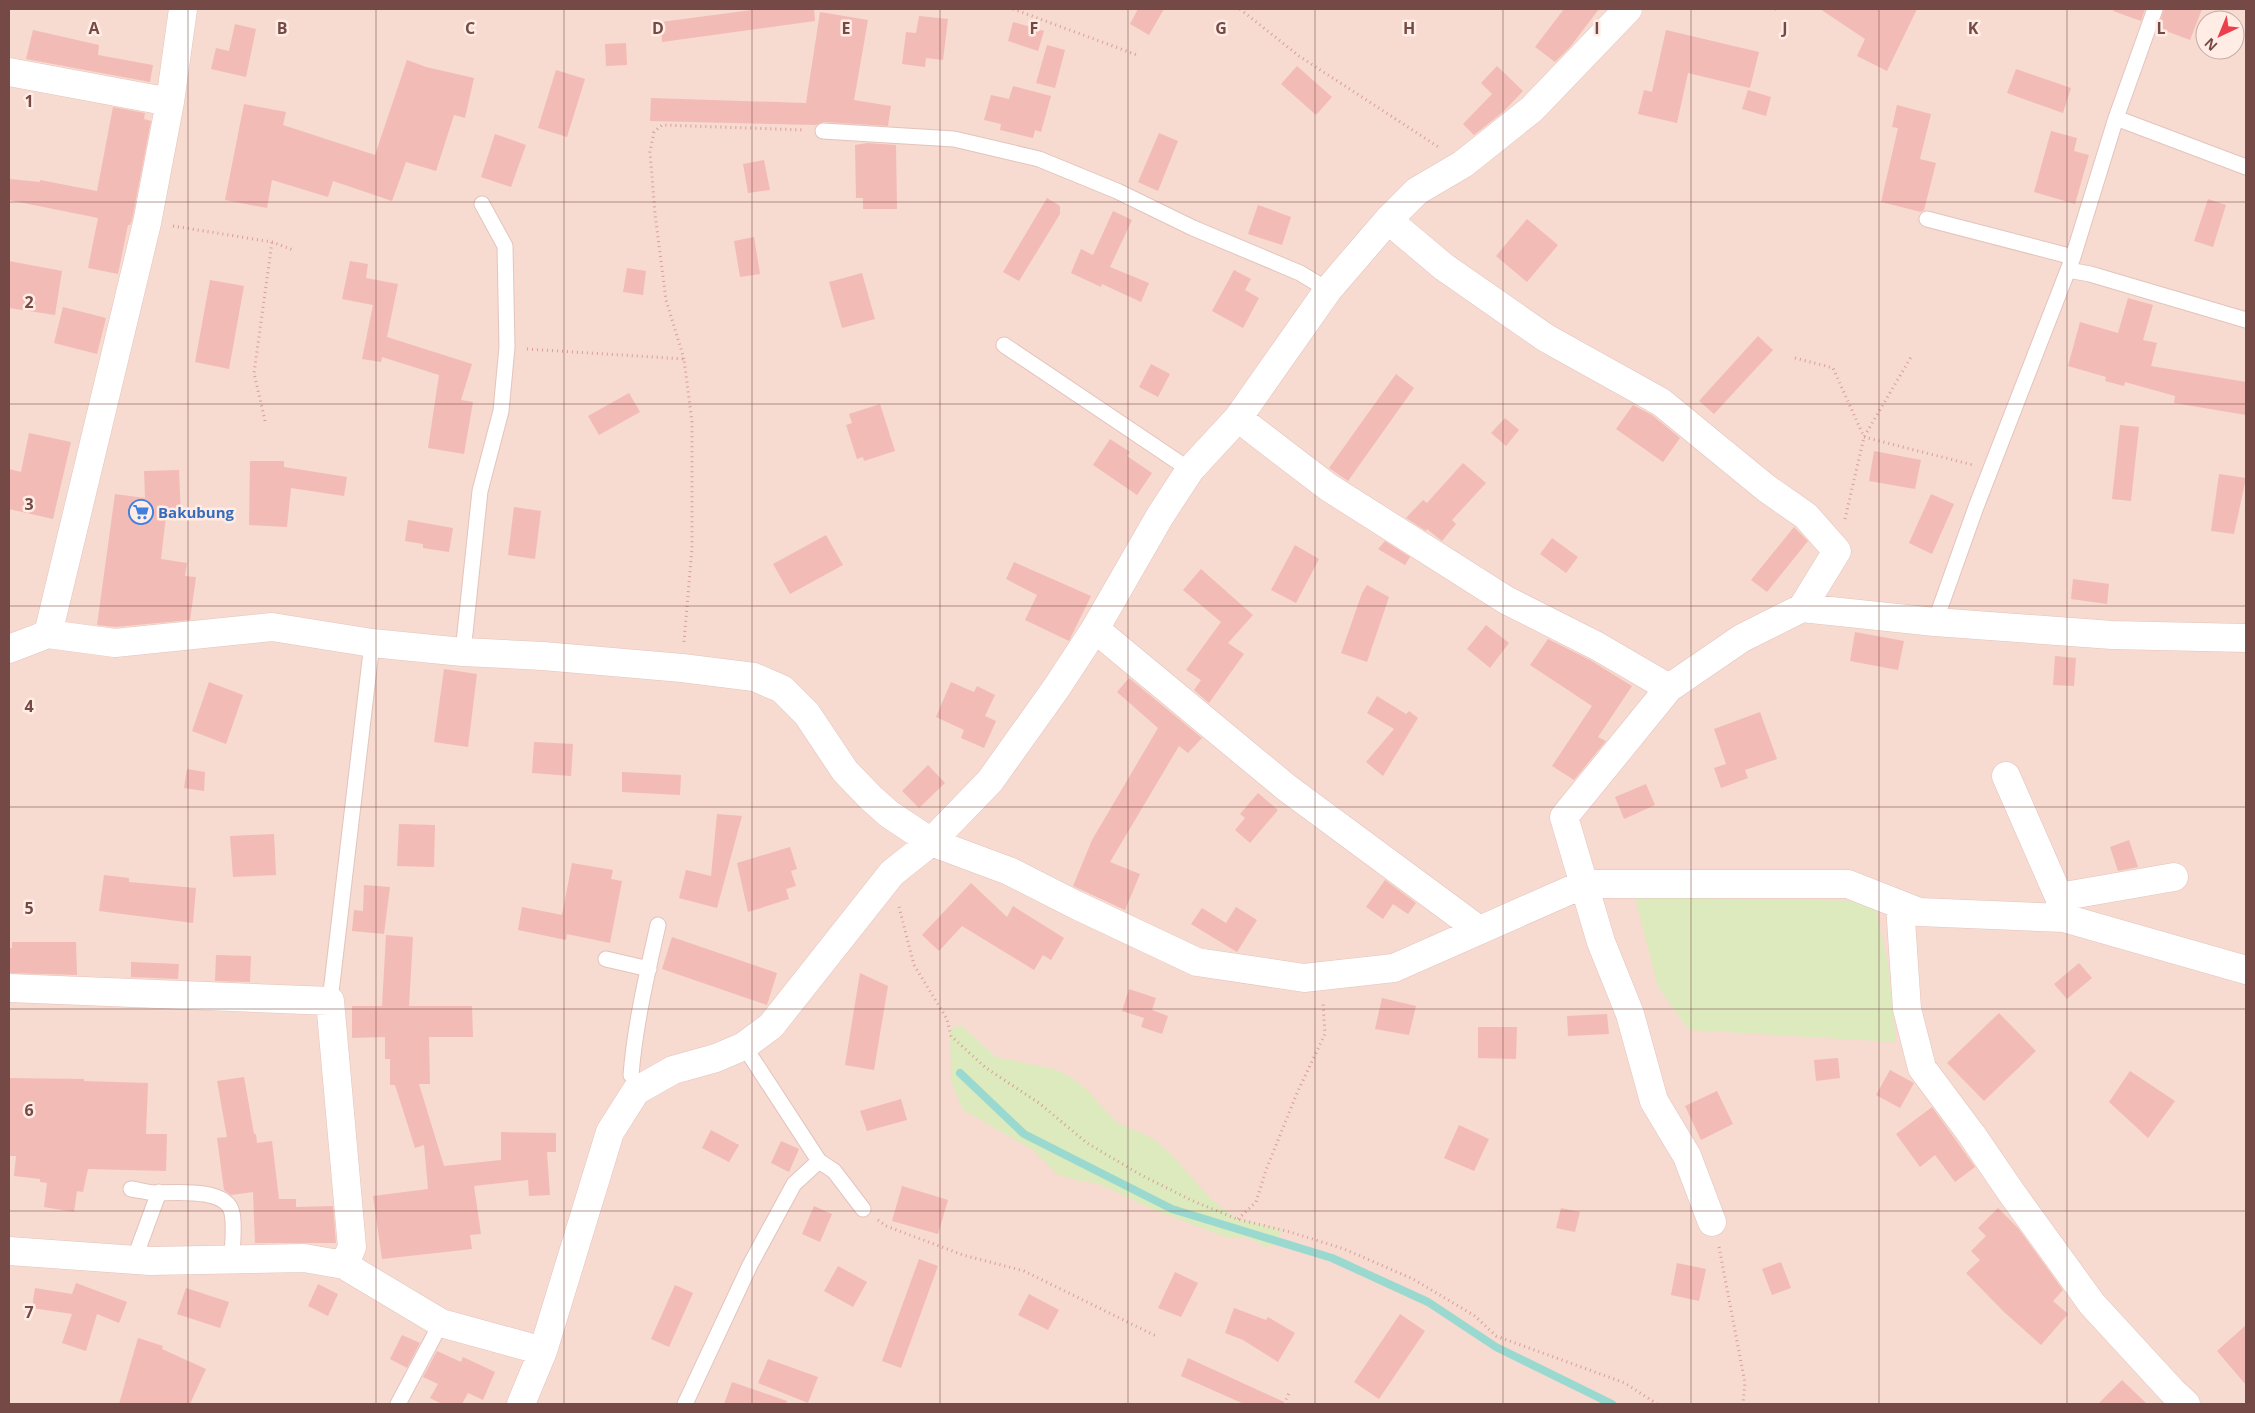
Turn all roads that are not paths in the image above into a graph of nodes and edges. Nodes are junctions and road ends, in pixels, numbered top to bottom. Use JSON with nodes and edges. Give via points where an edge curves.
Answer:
{"nodes":[{"id":1,"x":183,"y":9,"type":"edge"},
{"id":2,"x":1628,"y":9,"type":"edge"},
{"id":3,"x":2155,"y":9,"type":"edge"},
{"id":4,"x":9,"y":72,"type":"edge"},
{"id":5,"x":170,"y":102,"type":"junction"},
{"id":6,"x":2116,"y":118,"type":"junction"},
{"id":7,"x":823,"y":130,"type":"road end"},
{"id":8,"x":2246,"y":167,"type":"edge"},
{"id":9,"x":482,"y":204,"type":"dead end"},
{"id":10,"x":1927,"y":219,"type":"dead end"},
{"id":11,"x":1388,"y":220,"type":"junction"},
{"id":12,"x":2071,"y":263,"type":"junction"},
{"id":13,"x":1328,"y":290,"type":"junction"},
{"id":14,"x":2246,"y":320,"type":"edge"},
{"id":15,"x":1004,"y":345,"type":"dead end"},
{"id":16,"x":1238,"y":418,"type":"junction"},
{"id":17,"x":1190,"y":470,"type":"junction"},
{"id":18,"x":1802,"y":608,"type":"junction"},
{"id":19,"x":1935,"y":622,"type":"junction"},
{"id":20,"x":1094,"y":629,"type":"junction"},
{"id":21,"x":48,"y":634,"type":"junction"},
{"id":22,"x":2246,"y":638,"type":"edge"},
{"id":23,"x":372,"y":643,"type":"junction"},
{"id":24,"x":9,"y":649,"type":"edge"},
{"id":25,"x":463,"y":652,"type":"junction"},
{"id":26,"x":1669,"y":688,"type":"junction"},
{"id":27,"x":2006,"y":776,"type":"dead end"},
{"id":28,"x":931,"y":842,"type":"junction"},
{"id":29,"x":2174,"y":877,"type":"dead end"},
{"id":30,"x":1584,"y":884,"type":"junction"},
{"id":31,"x":1900,"y":905,"type":"junction"},
{"id":32,"x":2061,"y":908,"type":"junction"},
{"id":33,"x":658,"y":924,"type":"dead end"},
{"id":34,"x":1479,"y":930,"type":"junction"},
{"id":35,"x":606,"y":959,"type":"dead end"},
{"id":36,"x":648,"y":968,"type":"junction"},
{"id":37,"x":2246,"y":970,"type":"edge"},
{"id":38,"x":9,"y":988,"type":"edge"},
{"id":39,"x":330,"y":1001,"type":"junction"},
{"id":40,"x":744,"y":1046,"type":"junction"},
{"id":41,"x":642,"y":1088,"type":"junction"},
{"id":42,"x":819,"y":1161,"type":"junction"},
{"id":43,"x":131,"y":1189,"type":"dead end"},
{"id":44,"x":159,"y":1192,"type":"junction"},
{"id":45,"x":863,"y":1209,"type":"road end"},
{"id":46,"x":1712,"y":1222,"type":"road end"},
{"id":47,"x":9,"y":1251,"type":"edge"},
{"id":48,"x":134,"y":1260,"type":"junction"},
{"id":49,"x":232,"y":1260,"type":"junction"},
{"id":50,"x":344,"y":1265,"type":"junction"},
{"id":51,"x":441,"y":1323,"type":"junction"},
{"id":52,"x":543,"y":1351,"type":"junction"},
{"id":53,"x":398,"y":1404,"type":"edge"},
{"id":54,"x":521,"y":1404,"type":"edge"},
{"id":55,"x":685,"y":1404,"type":"edge"},
{"id":56,"x":2186,"y":1404,"type":"edge"}],
"edges":[{"from":1,"to":5,"type":"street"},
{"from":2,"to":11,"type":"street","via":[[1532,109],[1463,164],[1418,191]]},
{"from":3,"to":6,"type":"lane"},
{"from":4,"to":5,"type":"street"},
{"from":5,"to":21,"type":"street","via":[[147,222]]},
{"from":6,"to":8,"type":"lane"},
{"from":6,"to":12,"type":"lane"},
{"from":7,"to":13,"type":"lane","via":[[954,139],[1040,159],[1300,273]]},
{"from":9,"to":25,"type":"lane","via":[[506,246],[507,347],[501,411],[480,491]]},
{"from":10,"to":12,"type":"lane"},
{"from":11,"to":13,"type":"street"},
{"from":11,"to":18,"type":"street","via":[[1444,267],[1546,338],[1660,402],[1766,488],[1806,516],[1837,551]]},
{"from":12,"to":14,"type":"lane","via":[[2090,274]]},
{"from":12,"to":19,"type":"lane"},
{"from":13,"to":16,"type":"street"},
{"from":15,"to":17,"type":"lane"},
{"from":16,"to":17,"type":"street"},
{"from":16,"to":26,"type":"street","via":[[1328,487],[1506,600],[1597,646]]},
{"from":17,"to":20,"type":"street"},
{"from":18,"to":19,"type":"street"},
{"from":18,"to":26,"type":"street","via":[[1742,638]]},
{"from":19,"to":22,"type":"street","via":[[2112,635]]},
{"from":20,"to":28,"type":"street","via":[[990,780]]},
{"from":20,"to":34,"type":"street","via":[[1286,788]]},
{"from":21,"to":23,"type":"street","via":[[115,643],[272,627]]},
{"from":21,"to":24,"type":"street"},
{"from":23,"to":25,"type":"street"},
{"from":23,"to":39,"type":"lane"},
{"from":25,"to":28,"type":"street","via":[[543,656],[754,677],[782,689],[807,714],[845,771],[871,798]]},
{"from":26,"to":30,"type":"street","via":[[1564,817]]},
{"from":27,"to":32,"type":"street"},
{"from":28,"to":34,"type":"street","via":[[1009,871],[1196,962],[1304,978],[1394,968]]},
{"from":28,"to":40,"type":"street","via":[[892,873],[771,1026]]},
{"from":29,"to":32,"type":"street"},
{"from":30,"to":31,"type":"street","via":[[1848,884]]},
{"from":30,"to":34,"type":"street"},
{"from":30,"to":46,"type":"street","via":[[1601,942],[1630,1014],[1654,1102],[1687,1156]]},
{"from":31,"to":32,"type":"street","via":[[1918,912]]},
{"from":31,"to":56,"type":"street","via":[[1907,1009],[1922,1068],[2092,1304]]},
{"from":32,"to":37,"type":"street"},
{"from":33,"to":36,"type":"lane"},
{"from":35,"to":36,"type":"lane"},
{"from":36,"to":41,"type":"lane","via":[[631,1075]]},
{"from":38,"to":39,"type":"street"},
{"from":39,"to":50,"type":"street","via":[[352,1247]]},
{"from":40,"to":41,"type":"street","via":[[673,1070]]},
{"from":40,"to":42,"type":"lane"},
{"from":41,"to":52,"type":"street","via":[[636,1091],[610,1132]]},
{"from":42,"to":45,"type":"lane","via":[[834,1171]]},
{"from":42,"to":55,"type":"lane","via":[[794,1184],[750,1265]]},
{"from":43,"to":44,"type":"lane"},
{"from":44,"to":48,"type":"lane"},
{"from":44,"to":49,"type":"lane","via":[[213,1196],[228,1203],[232,1212]]},
{"from":47,"to":48,"type":"street"},
{"from":48,"to":49,"type":"street"},
{"from":49,"to":50,"type":"street","via":[[304,1258]]},
{"from":50,"to":51,"type":"street"},
{"from":51,"to":52,"type":"street"},
{"from":51,"to":53,"type":"lane"},
{"from":52,"to":54,"type":"street"}]}
